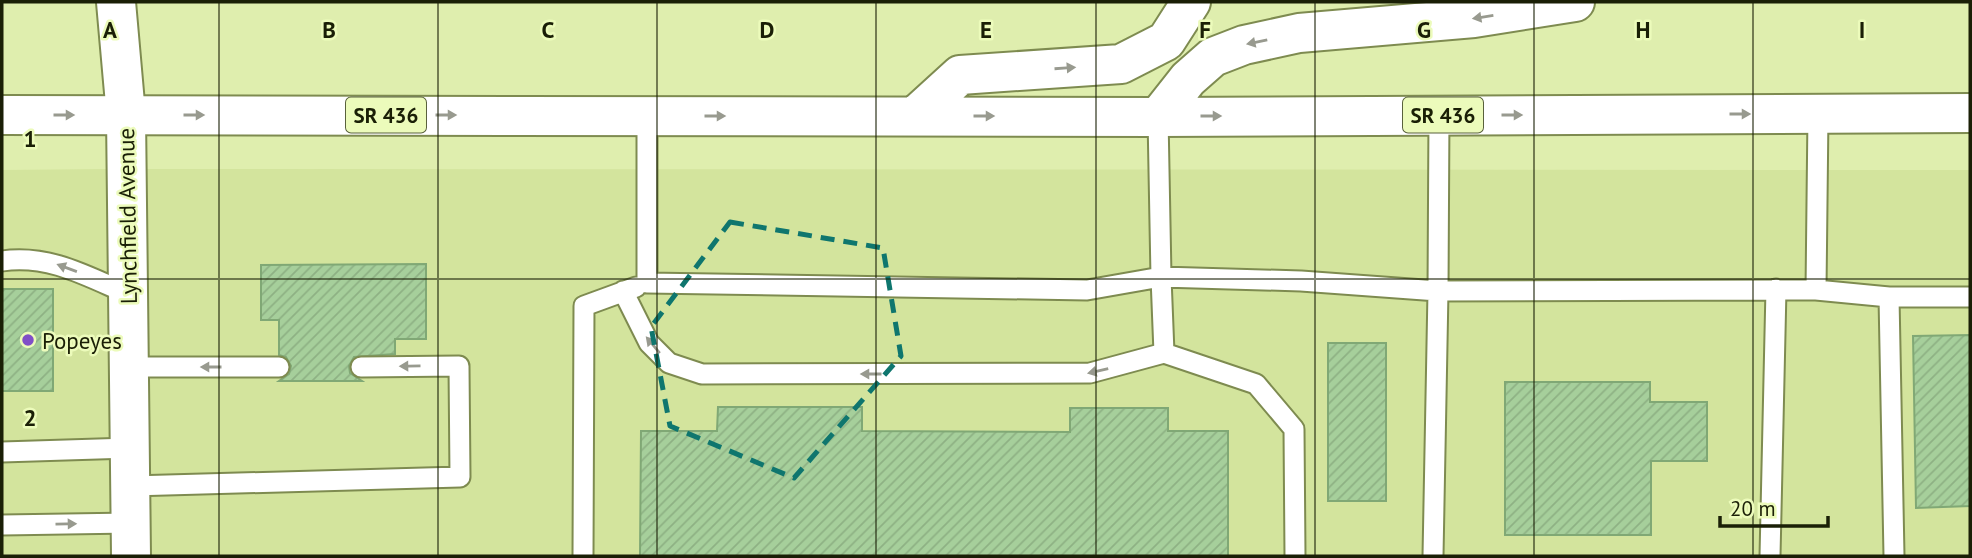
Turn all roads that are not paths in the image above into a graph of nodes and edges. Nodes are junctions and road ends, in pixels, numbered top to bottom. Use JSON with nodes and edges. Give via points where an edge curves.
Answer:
{"nodes":[{"id":1,"x":116,"y":2,"type":"edge"},
{"id":2,"x":1191,"y":2,"type":"edge"},
{"id":3,"x":1575,"y":2,"type":"edge"},
{"id":4,"x":1818,"y":114,"type":"junction"},
{"id":5,"x":1970,"y":114,"type":"edge"},
{"id":6,"x":2,"y":115,"type":"edge"},
{"id":7,"x":126,"y":115,"type":"junction"},
{"id":8,"x":647,"y":115,"type":"junction"},
{"id":9,"x":1439,"y":115,"type":"junction"},
{"id":10,"x":915,"y":116,"type":"junction"},
{"id":11,"x":1158,"y":117,"type":"junction"},
{"id":12,"x":2,"y":261,"type":"edge"},
{"id":13,"x":1161,"y":277,"type":"junction"},
{"id":14,"x":647,"y":283,"type":"junction"},
{"id":15,"x":1776,"y":289,"type":"junction"},
{"id":16,"x":1438,"y":290,"type":"junction"},
{"id":17,"x":1816,"y":290,"type":"junction"},
{"id":18,"x":623,"y":291,"type":"junction"},
{"id":19,"x":128,"y":293,"type":"junction"},
{"id":20,"x":1889,"y":297,"type":"junction"},
{"id":21,"x":1970,"y":297,"type":"edge"},
{"id":22,"x":1164,"y":353,"type":"junction"},
{"id":23,"x":129,"y":367,"type":"junction"},
{"id":24,"x":279,"y":367,"type":"dead end"},
{"id":25,"x":361,"y":367,"type":"dead end"},
{"id":26,"x":130,"y":448,"type":"junction"},
{"id":27,"x":2,"y":452,"type":"edge"},
{"id":28,"x":131,"y":522,"type":"edge"},
{"id":29,"x":2,"y":525,"type":"edge"},
{"id":30,"x":583,"y":556,"type":"edge"},
{"id":31,"x":1295,"y":556,"type":"edge"},
{"id":32,"x":1433,"y":556,"type":"edge"},
{"id":33,"x":1770,"y":556,"type":"edge"},
{"id":34,"x":1894,"y":556,"type":"edge"}],
"edges":[{"from":1,"to":7,"type":"main road","name":"Lynchfield Avenue"},
{"from":10,"to":2,"type":"main road","one_way":true,"via":[[960,75],[1121,64],[1166,41]]},
{"from":3,"to":11,"type":"main road","one_way":true,"via":[[1474,18],[1299,33],[1244,45],[1213,57],[1188,79]]},
{"from":4,"to":5,"type":"main road","number":"SR 436"},
{"from":9,"to":4,"type":"main road","number":"SR 436","one_way":true},
{"from":4,"to":17,"type":"lane"},
{"from":6,"to":7,"type":"main road","number":"SR 436","one_way":true},
{"from":7,"to":8,"type":"main road","number":"SR 436","one_way":true},
{"from":7,"to":19,"type":"main road","name":"Lynchfield Avenue"},
{"from":8,"to":10,"type":"main road","number":"SR 436","one_way":true},
{"from":8,"to":14,"type":"lane"},
{"from":11,"to":9,"type":"main road","number":"SR 436","one_way":true},
{"from":9,"to":16,"type":"lane"},
{"from":10,"to":11,"type":"main road","number":"SR 436","one_way":true},
{"from":11,"to":13,"type":"lane"},
{"from":19,"to":12,"type":"lane","one_way":true,"via":[[62,265],[40,260]]},
{"from":13,"to":14,"type":"lane","via":[[1087,290]]},
{"from":13,"to":16,"type":"lane"},
{"from":13,"to":22,"type":"lane"},
{"from":14,"to":18,"type":"lane"},
{"from":15,"to":16,"type":"lane"},
{"from":15,"to":17,"type":"lane"},
{"from":15,"to":33,"type":"lane"},
{"from":16,"to":32,"type":"lane"},
{"from":17,"to":20,"type":"lane"},
{"from":22,"to":18,"type":"lane","one_way":true,"via":[[1090,373],[702,374],[669,363],[649,343]]},
{"from":18,"to":30,"type":"lane","via":[[584,306]]},
{"from":19,"to":23,"type":"main road","name":"Lynchfield Avenue"},
{"from":20,"to":21,"type":"lane"},
{"from":20,"to":34,"type":"lane"},
{"from":22,"to":31,"type":"lane","via":[[1256,384],[1294,429]]},
{"from":24,"to":23,"type":"lane","one_way":true},
{"from":23,"to":26,"type":"main road","name":"Lynchfield Avenue"},
{"from":28,"to":25,"type":"lane","one_way":true,"via":[[460,477],[459,366]]},
{"from":26,"to":27,"type":"lane"},
{"from":26,"to":28,"type":"main road","name":"Lynchfield Avenue"},
{"from":29,"to":28,"type":"lane","one_way":true}]}
